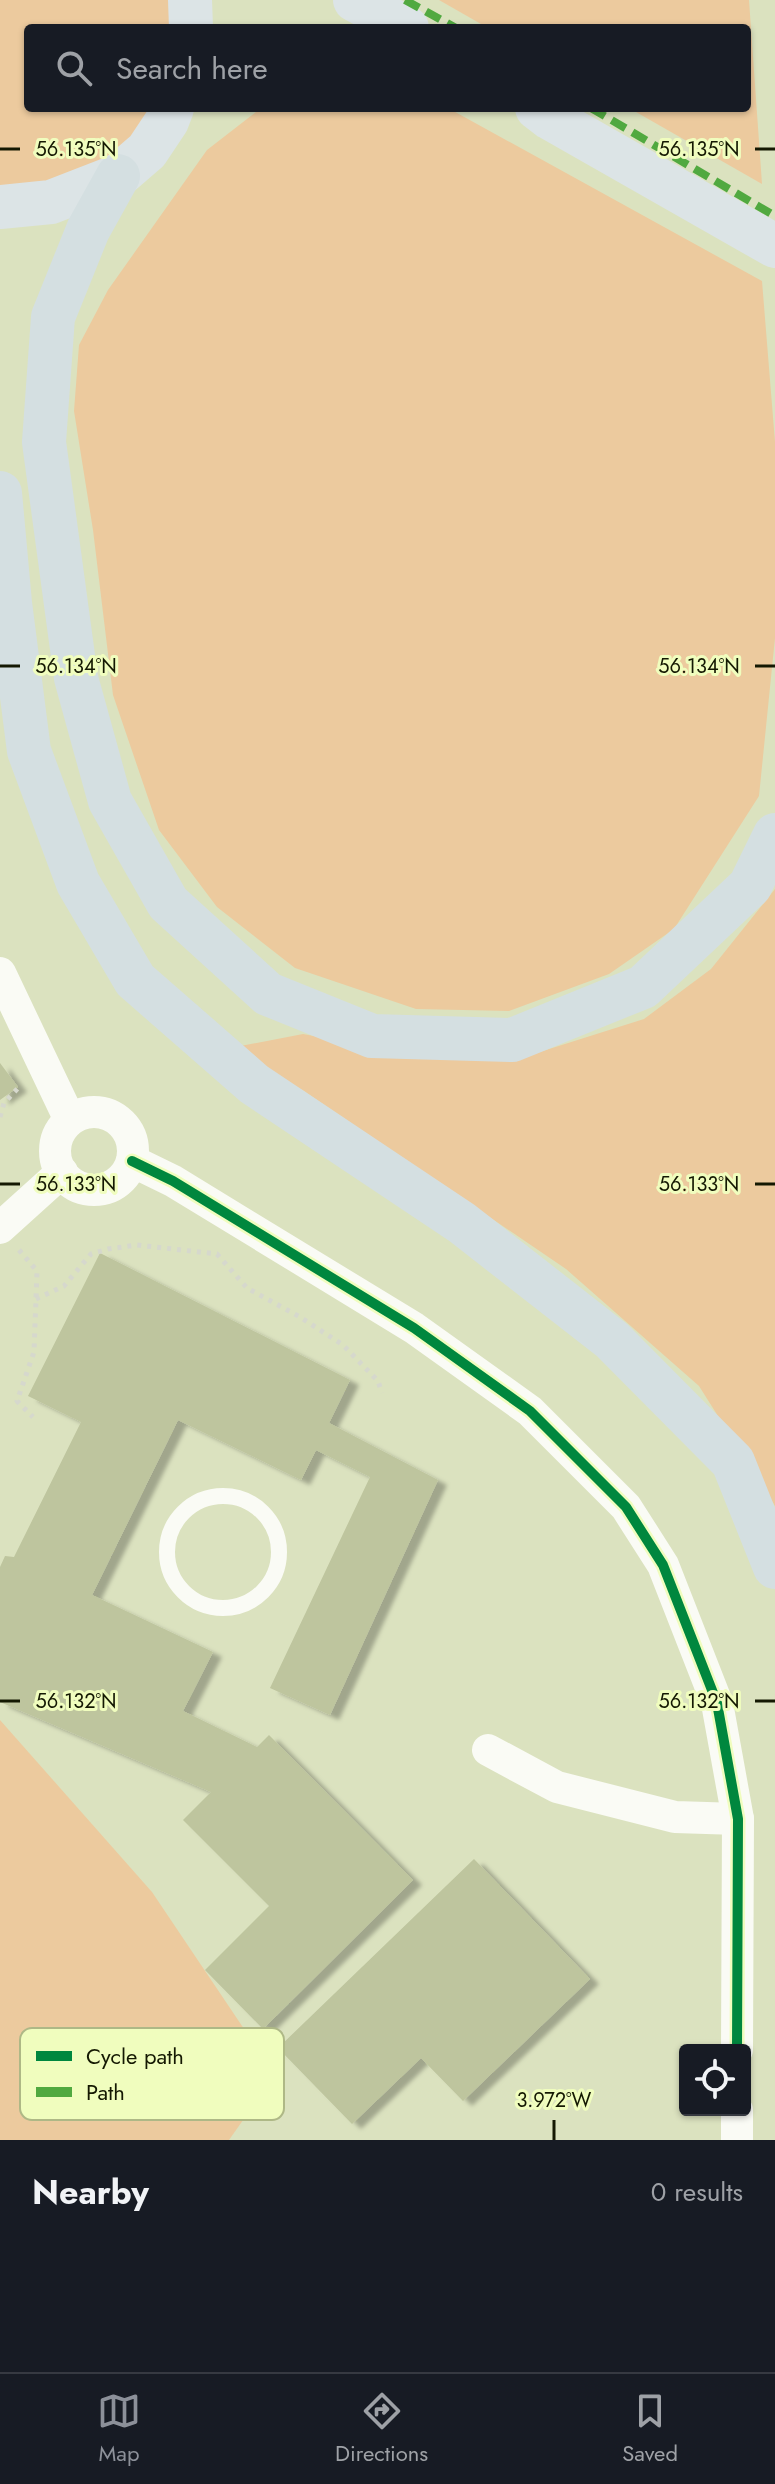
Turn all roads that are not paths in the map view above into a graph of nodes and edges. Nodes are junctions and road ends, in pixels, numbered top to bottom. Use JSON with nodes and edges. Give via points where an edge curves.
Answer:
{"nodes":[{"id":1,"x":190,"y":0,"type":"edge"},
{"id":2,"x":355,"y":0,"type":"edge"},
{"id":3,"x":191,"y":24,"type":"edge"},
{"id":4,"x":400,"y":24,"type":"edge"},
{"id":5,"x":170,"y":112,"type":"edge"},
{"id":6,"x":538,"y":112,"type":"edge"},
{"id":7,"x":118,"y":176,"type":"junction"},
{"id":8,"x":0,"y":207,"type":"edge"},
{"id":9,"x":775,"y":246,"type":"edge"},
{"id":10,"x":0,"y":493,"type":"edge"},
{"id":11,"x":775,"y":835,"type":"edge"},
{"id":12,"x":0,"y":973,"type":"edge"},
{"id":13,"x":70,"y":1120,"type":"junction"},
{"id":14,"x":132,"y":1161,"type":"junction"},
{"id":15,"x":62,"y":1172,"type":"junction"},
{"id":16,"x":0,"y":1228,"type":"edge"},
{"id":17,"x":279,"y":1547,"type":"joint"},
{"id":18,"x":775,"y":1567,"type":"edge"},
{"id":19,"x":488,"y":1750,"type":"dead end"},
{"id":20,"x":738,"y":1819,"type":"junction"},
{"id":21,"x":737,"y":2044,"type":"edge"},
{"id":22,"x":737,"y":2116,"type":"edge"},
{"id":23,"x":737,"y":2140,"type":"edge"}],
"edges":[{"from":1,"to":3,"type":"highway"},
{"from":2,"to":4,"type":"highway"},
{"from":5,"to":7,"type":"highway","via":[[147,151]]},
{"from":6,"to":9,"type":"highway"},
{"from":7,"to":8,"type":"highway","via":[[51,202]]},
{"from":7,"to":11,"type":"highway","via":[[88,230],[53,317],[44,442],[76,678],[110,801],[168,903],[268,994],[372,1036],[512,1040],[643,987],[750,886]]},
{"from":10,"to":18,"type":"highway","via":[[29,751],[78,883],[135,980],[254,1084],[462,1223],[612,1340],[733,1462]]},
{"from":12,"to":13,"type":"street"},
{"from":13,"to":14,"type":"street","via":[[95,1112],[120,1121],[130,1134]]},
{"from":13,"to":15,"type":"street","via":[[55,1146]]},
{"from":14,"to":15,"type":"street","via":[[121,1179],[96,1190],[71,1183]]},
{"from":14,"to":20,"type":"street","via":[[427,1337],[530,1411],[626,1507],[663,1565],[717,1703]]},
{"from":15,"to":16,"type":"street"},
{"from":17,"to":17,"type":"lane","via":[[270,1584],[252,1600],[217,1608],[198,1602],[176,1583],[167,1551],[180,1516],[212,1497],[232,1497],[259,1509],[272,1524]]},
{"from":19,"to":20,"type":"street","via":[[557,1787],[675,1817]]},
{"from":20,"to":21,"type":"street"},
{"from":22,"to":23,"type":"street"}]}
